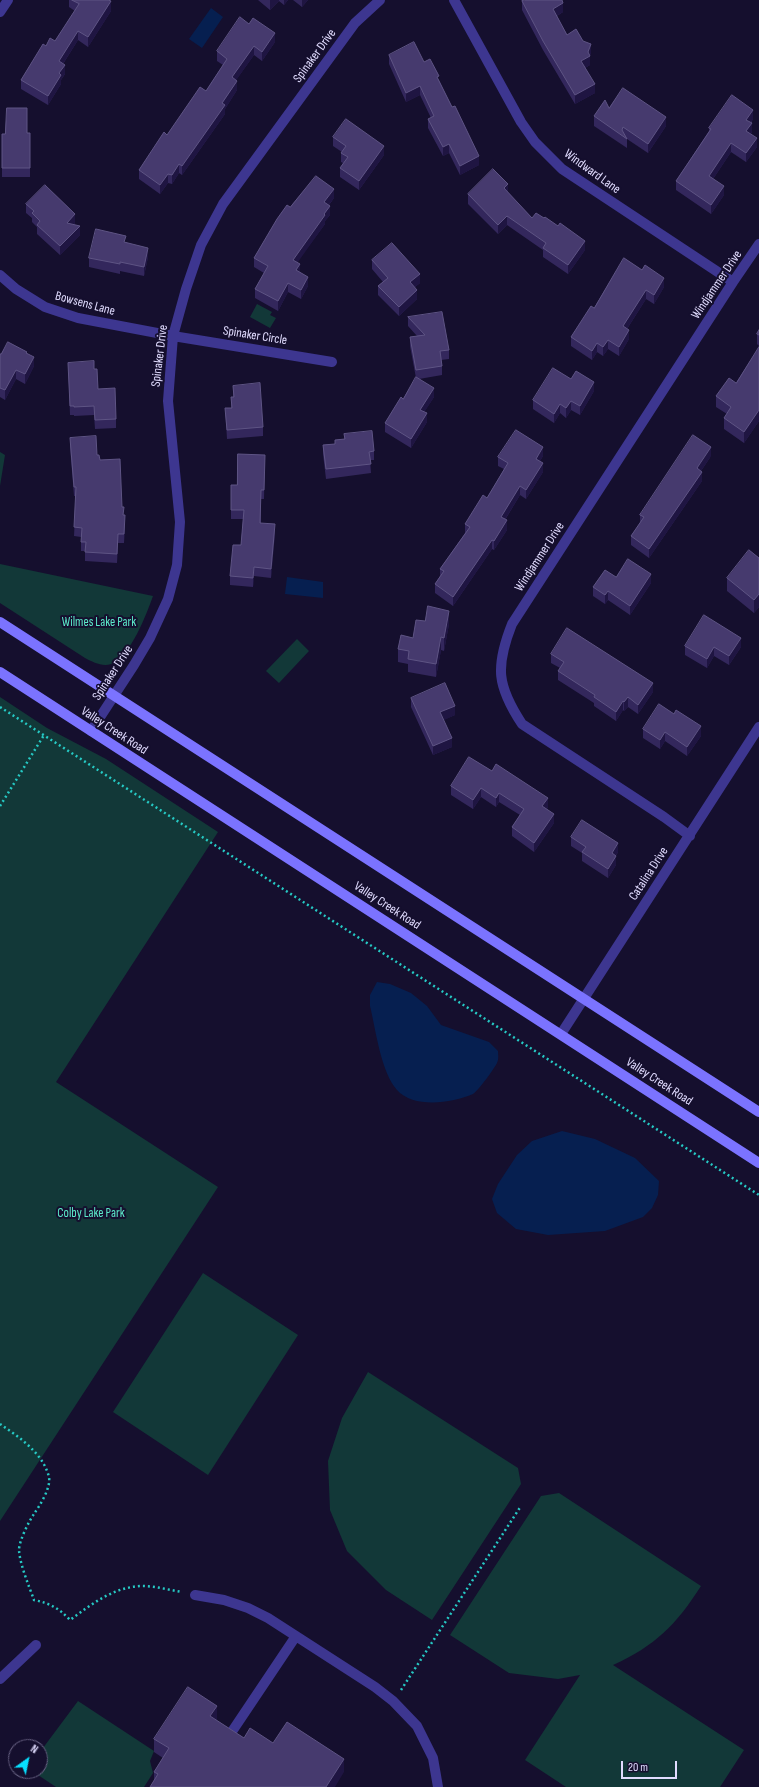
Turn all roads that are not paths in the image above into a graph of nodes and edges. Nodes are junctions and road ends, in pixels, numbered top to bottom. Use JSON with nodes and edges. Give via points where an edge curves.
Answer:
{"nodes":[{"id":1,"x":8,"y":0,"type":"edge"},
{"id":2,"x":380,"y":0,"type":"edge"},
{"id":3,"x":454,"y":0,"type":"edge"},
{"id":4,"x":0,"y":12,"type":"edge"},
{"id":5,"x":759,"y":244,"type":"edge"},
{"id":6,"x":0,"y":275,"type":"edge"},
{"id":7,"x":733,"y":282,"type":"junction"},
{"id":8,"x":173,"y":336,"type":"junction"},
{"id":9,"x":332,"y":362,"type":"dead end"},
{"id":10,"x":0,"y":622,"type":"edge"},
{"id":11,"x":0,"y":672,"type":"edge"},
{"id":12,"x":114,"y":696,"type":"junction"},
{"id":13,"x":759,"y":727,"type":"edge"},
{"id":14,"x":91,"y":731,"type":"junction"},
{"id":15,"x":690,"y":836,"type":"junction"},
{"id":16,"x":584,"y":999,"type":"junction"},
{"id":17,"x":561,"y":1034,"type":"junction"},
{"id":18,"x":759,"y":1112,"type":"edge"},
{"id":19,"x":759,"y":1163,"type":"edge"},
{"id":20,"x":195,"y":1595,"type":"road end"},
{"id":21,"x":296,"y":1636,"type":"junction"},
{"id":22,"x":36,"y":1646,"type":"dead end"},
{"id":23,"x":0,"y":1679,"type":"edge"},
{"id":24,"x":233,"y":1730,"type":"edge"},
{"id":25,"x":438,"y":1787,"type":"edge"}],
"edges":[{"from":1,"to":4,"type":"street"},
{"from":2,"to":8,"type":"street","name":"Spinaker Drive","via":[[355,23],[223,204],[201,246]]},
{"from":3,"to":7,"type":"street","name":"Windward Lane","via":[[521,122],[551,158],[585,185]]},
{"from":5,"to":7,"type":"street","name":"Windjammer Drive"},
{"from":6,"to":8,"type":"street","name":"Bowsens Lane","via":[[16,289],[45,307],[78,318]]},
{"from":7,"to":15,"type":"street","name":"Windjammer Drive","via":[[512,624],[500,662],[501,684],[510,706],[522,724]]},
{"from":8,"to":9,"type":"street","name":"Spinaker Circle"},
{"from":8,"to":12,"type":"street","name":"Spinaker Drive","via":[[168,401],[180,522],[177,565],[168,599],[150,638]]},
{"from":10,"to":12,"type":"main road"},
{"from":11,"to":14,"type":"main road","name":"Valley Creek Road"},
{"from":12,"to":14,"type":"street","name":"Spinaker Drive"},
{"from":12,"to":16,"type":"main road"},
{"from":13,"to":15,"type":"street","name":"Catalina Drive"},
{"from":14,"to":17,"type":"main road","name":"Valley Creek Road"},
{"from":15,"to":16,"type":"street","name":"Catalina Drive"},
{"from":16,"to":17,"type":"street","name":"Catalina Drive"},
{"from":16,"to":18,"type":"main road"},
{"from":17,"to":19,"type":"main road","name":"Valley Creek Road"},
{"from":20,"to":21,"type":"street","via":[[224,1600],[248,1608]]},
{"from":21,"to":24,"type":"street"},
{"from":21,"to":25,"type":"street","via":[[376,1687],[417,1726],[433,1758]]},
{"from":22,"to":23,"type":"street"}]}
